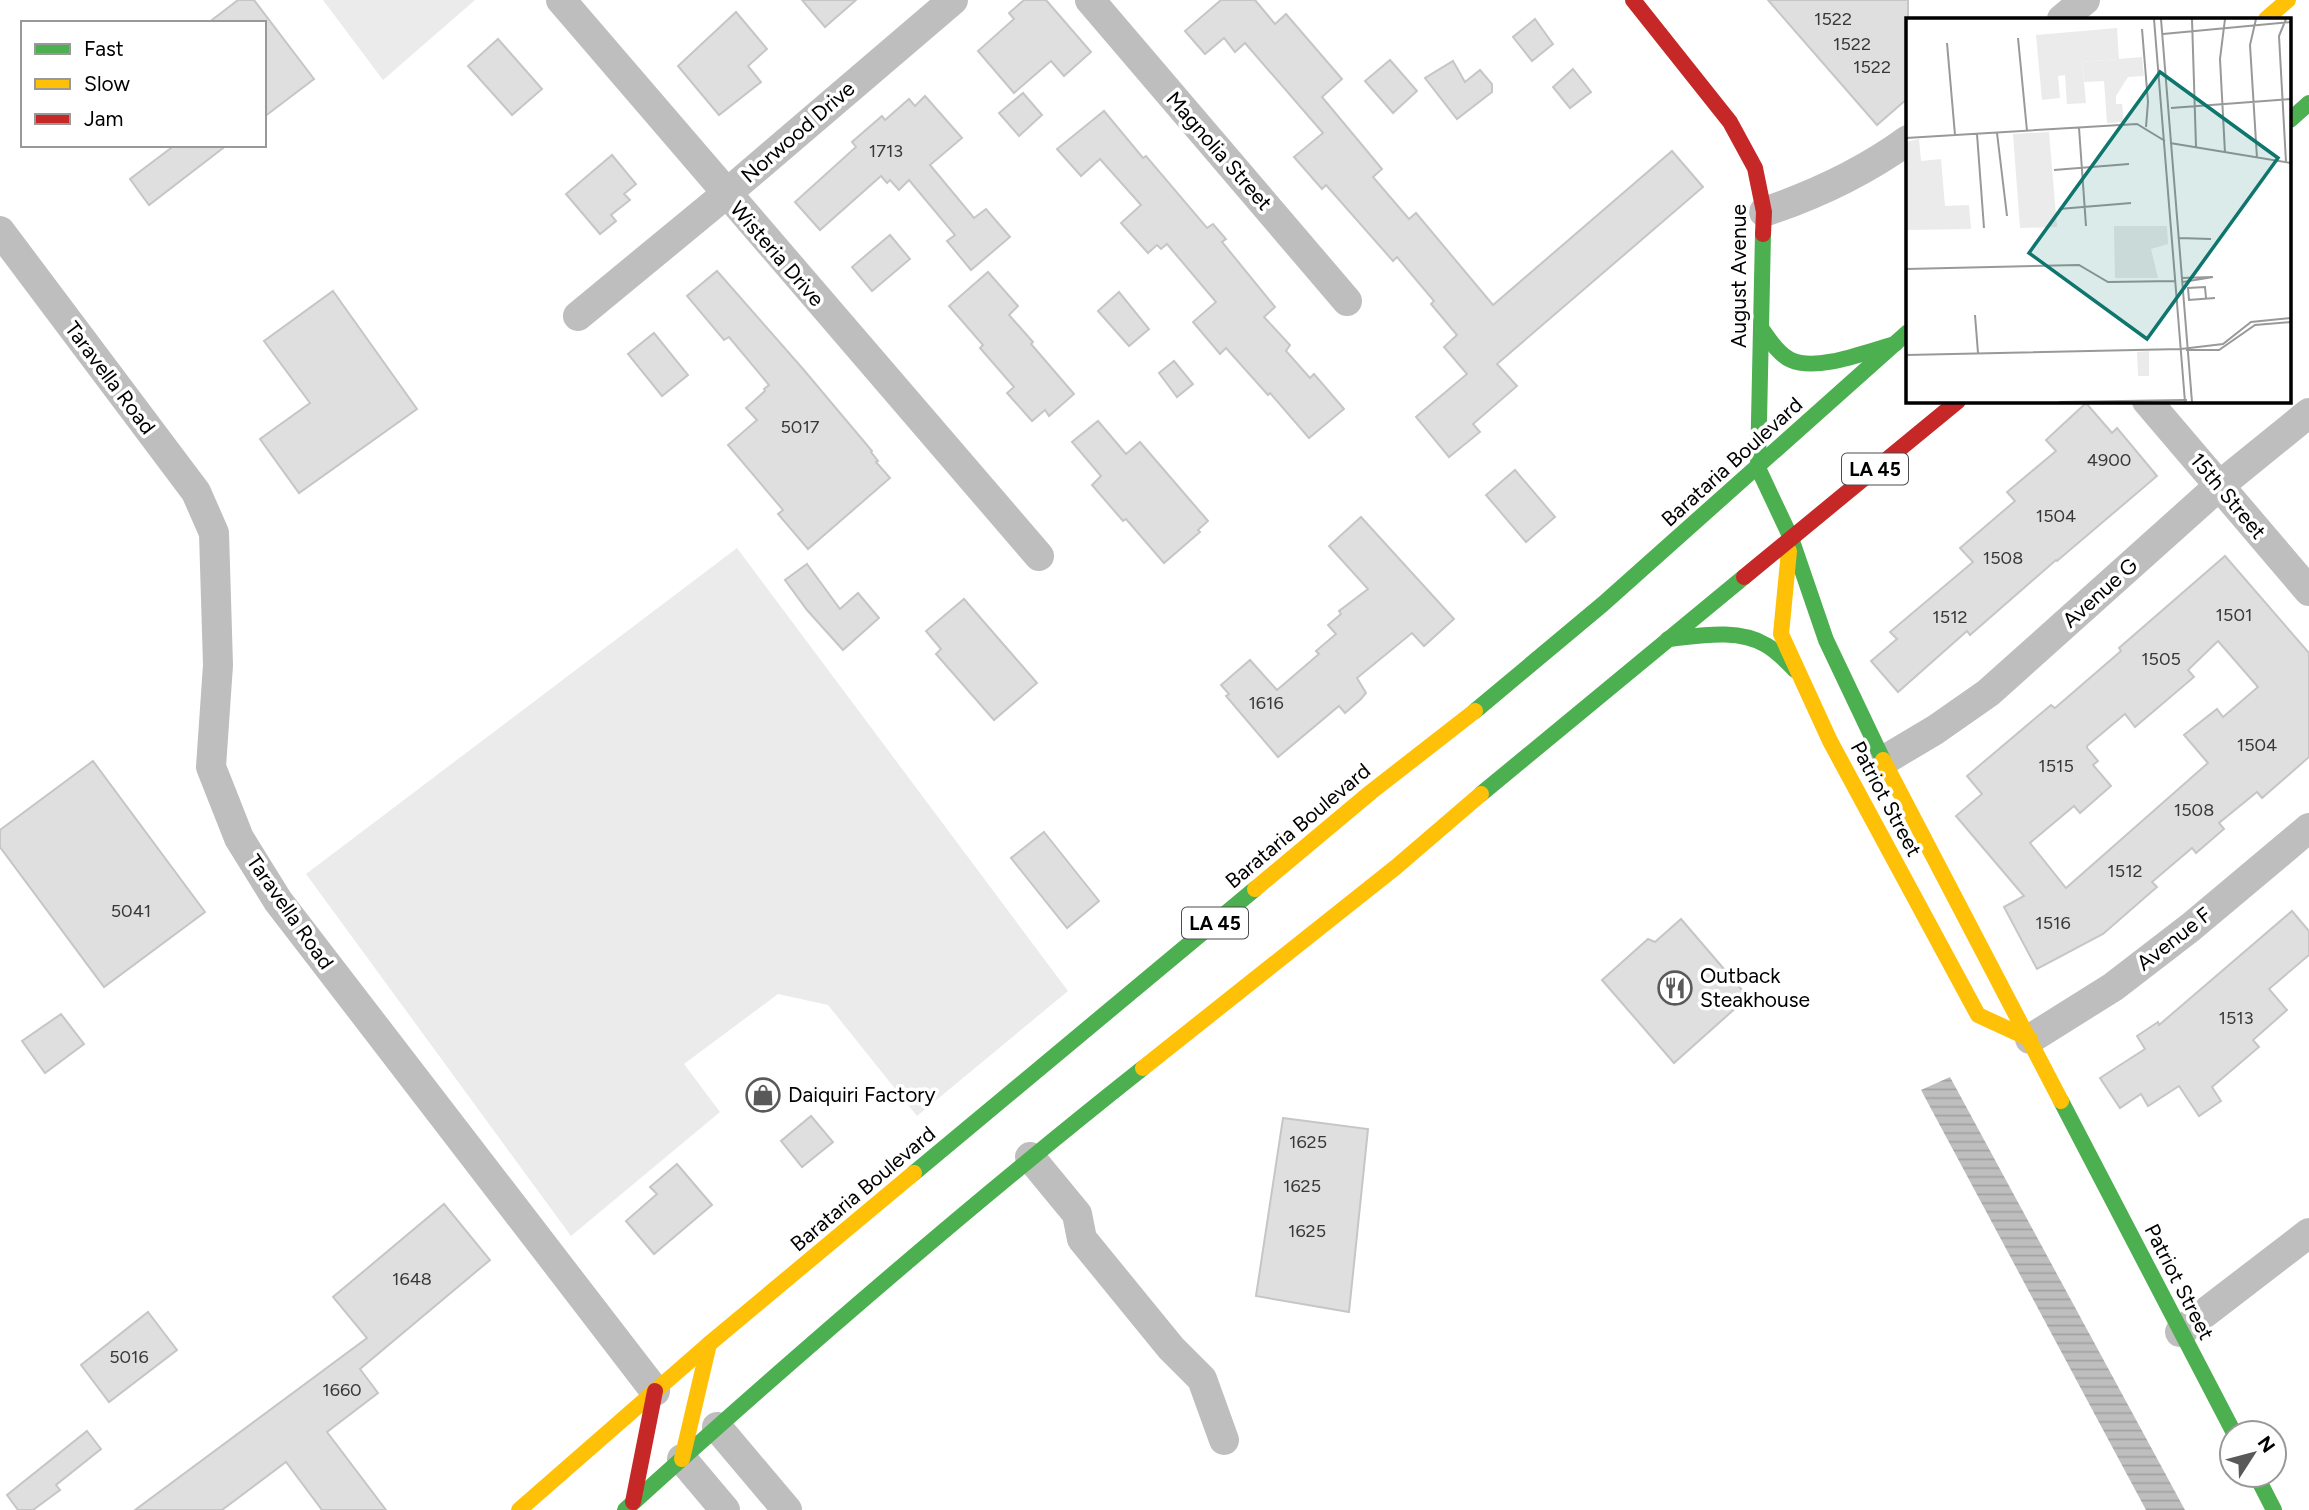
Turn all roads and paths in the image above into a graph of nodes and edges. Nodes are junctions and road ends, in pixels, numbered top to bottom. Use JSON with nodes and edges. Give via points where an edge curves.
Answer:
{"nodes":[{"id":1,"x":561,"y":0,"type":"edge"},
{"id":2,"x":953,"y":0,"type":"edge"},
{"id":3,"x":1090,"y":0,"type":"edge"},
{"id":4,"x":1633,"y":0,"type":"edge"},
{"id":5,"x":2085,"y":0,"type":"edge"},
{"id":6,"x":2288,"y":0,"type":"edge"},
{"id":7,"x":2063,"y":18,"type":"edge"},
{"id":8,"x":2267,"y":18,"type":"edge"},
{"id":9,"x":2309,"y":103,"type":"edge"},
{"id":10,"x":2292,"y":118,"type":"edge"},
{"id":11,"x":1906,"y":141,"type":"edge"},
{"id":12,"x":726,"y":194,"type":"junction"},
{"id":13,"x":1764,"y":212,"type":"junction"},
{"id":14,"x":0,"y":231,"type":"edge"},
{"id":15,"x":1347,"y":301,"type":"dead end"},
{"id":16,"x":578,"y":316,"type":"dead end"},
{"id":17,"x":1760,"y":328,"type":"junction"},
{"id":18,"x":1906,"y":334,"type":"edge"},
{"id":19,"x":1895,"y":344,"type":"junction"},
{"id":20,"x":1957,"y":402,"type":"edge"},
{"id":21,"x":2148,"y":402,"type":"edge"},
{"id":22,"x":2309,"y":413,"type":"edge"},
{"id":23,"x":1758,"y":468,"type":"junction"},
{"id":24,"x":2220,"y":486,"type":"junction"},
{"id":25,"x":1791,"y":538,"type":"junction"},
{"id":26,"x":1039,"y":556,"type":"dead end"},
{"id":27,"x":2309,"y":591,"type":"edge"},
{"id":28,"x":1668,"y":639,"type":"junction"},
{"id":29,"x":1801,"y":676,"type":"junction"},
{"id":30,"x":1883,"y":761,"type":"junction"},
{"id":31,"x":2309,"y":828,"type":"edge"},
{"id":32,"x":2030,"y":1038,"type":"junction"},
{"id":33,"x":1030,"y":1157,"type":"junction"},
{"id":34,"x":2309,"y":1233,"type":"edge"},
{"id":35,"x":2180,"y":1332,"type":"junction"},
{"id":36,"x":709,"y":1344,"type":"junction"},
{"id":37,"x":655,"y":1391,"type":"junction"},
{"id":38,"x":2227,"y":1419,"type":"edge"},
{"id":39,"x":717,"y":1427,"type":"junction"},
{"id":40,"x":1224,"y":1440,"type":"dead end"},
{"id":41,"x":681,"y":1459,"type":"junction"},
{"id":42,"x":2263,"y":1489,"type":"edge"},
{"id":43,"x":629,"y":1506,"type":"edge"},
{"id":44,"x":519,"y":1510,"type":"edge"},
{"id":45,"x":725,"y":1510,"type":"edge"},
{"id":46,"x":787,"y":1510,"type":"edge"},
{"id":47,"x":2274,"y":1510,"type":"edge"}],
"edges":[{"from":1,"to":12,"type":"street","name":"Wisteria Drive"},
{"from":2,"to":12,"type":"street","name":"Norwood Drive"},
{"from":3,"to":15,"type":"street","name":"Magnolia Street"},
{"from":4,"to":13,"type":"main road","name":"August Avenue","via":[[1730,122],[1755,168]]},
{"from":5,"to":7,"type":"street"},
{"from":6,"to":8,"type":"main road"},
{"from":9,"to":10,"type":"main road"},
{"from":11,"to":13,"type":"street","via":[[1877,162],[1800,200]]},
{"from":12,"to":16,"type":"street","name":"Norwood Drive"},
{"from":12,"to":26,"type":"street","name":"Wisteria Drive"},
{"from":13,"to":17,"type":"main road","name":"August Avenue"},
{"from":14,"to":37,"type":"street","name":"Taravella Road","via":[[196,492],[215,533],[218,665],[211,767],[239,838],[278,901]]},
{"from":17,"to":19,"type":"main road","via":[[1794,362],[1826,362]]},
{"from":17,"to":23,"type":"main road","name":"August Avenue"},
{"from":18,"to":19,"type":"main road","name":"Barataria Boulevard","number":"LA 45"},
{"from":19,"to":23,"type":"main road","name":"Barataria Boulevard","number":"LA 45"},
{"from":20,"to":25,"type":"main road","number":"LA 45"},
{"from":21,"to":24,"type":"street","name":"15th Street"},
{"from":22,"to":24,"type":"street","name":"Avenue G"},
{"from":23,"to":25,"type":"main road","name":"Patriot Street"},
{"from":23,"to":36,"type":"main road","name":"Barataria Boulevard","number":"LA 45","via":[[1603,604]]},
{"from":24,"to":27,"type":"street","name":"15th Street"},
{"from":24,"to":30,"type":"street","name":"Avenue G","via":[[1988,693]]},
{"from":25,"to":28,"type":"main road","number":"LA 45"},
{"from":25,"to":29,"type":"main road","name":"Patriot Street","via":[[1781,634]]},
{"from":25,"to":30,"type":"main road","name":"Patriot Street","via":[[1826,640]]},
{"from":28,"to":29,"type":"main road","via":[[1715,634],[1756,640]]},
{"from":28,"to":33,"type":"main road","number":"LA 45","via":[[1396,867]]},
{"from":29,"to":32,"type":"main road","name":"Patriot Street","via":[[1830,741],[1978,1015]]},
{"from":30,"to":32,"type":"main road","name":"Patriot Street"},
{"from":31,"to":32,"type":"street","name":"Avenue F","via":[[2122,980]]},
{"from":32,"to":35,"type":"main road","name":"Patriot Street"},
{"from":33,"to":39,"type":"main road","number":"LA 45"},
{"from":33,"to":40,"type":"street","via":[[1077,1214],[1082,1239],[1202,1379]]},
{"from":34,"to":35,"type":"street"},
{"from":35,"to":38,"type":"main road","name":"Patriot Street"},
{"from":36,"to":37,"type":"main road","name":"Barataria Boulevard","number":"LA 45"},
{"from":36,"to":41,"type":"main road"},
{"from":37,"to":43,"type":"main road"},
{"from":37,"to":44,"type":"main road","name":"Barataria Boulevard","number":"LA 45"},
{"from":39,"to":41,"type":"main road","number":"LA 45"},
{"from":39,"to":46,"type":"street"},
{"from":41,"to":43,"type":"main road","number":"LA 45"},
{"from":41,"to":45,"type":"street"},
{"from":42,"to":47,"type":"main road"}]}
